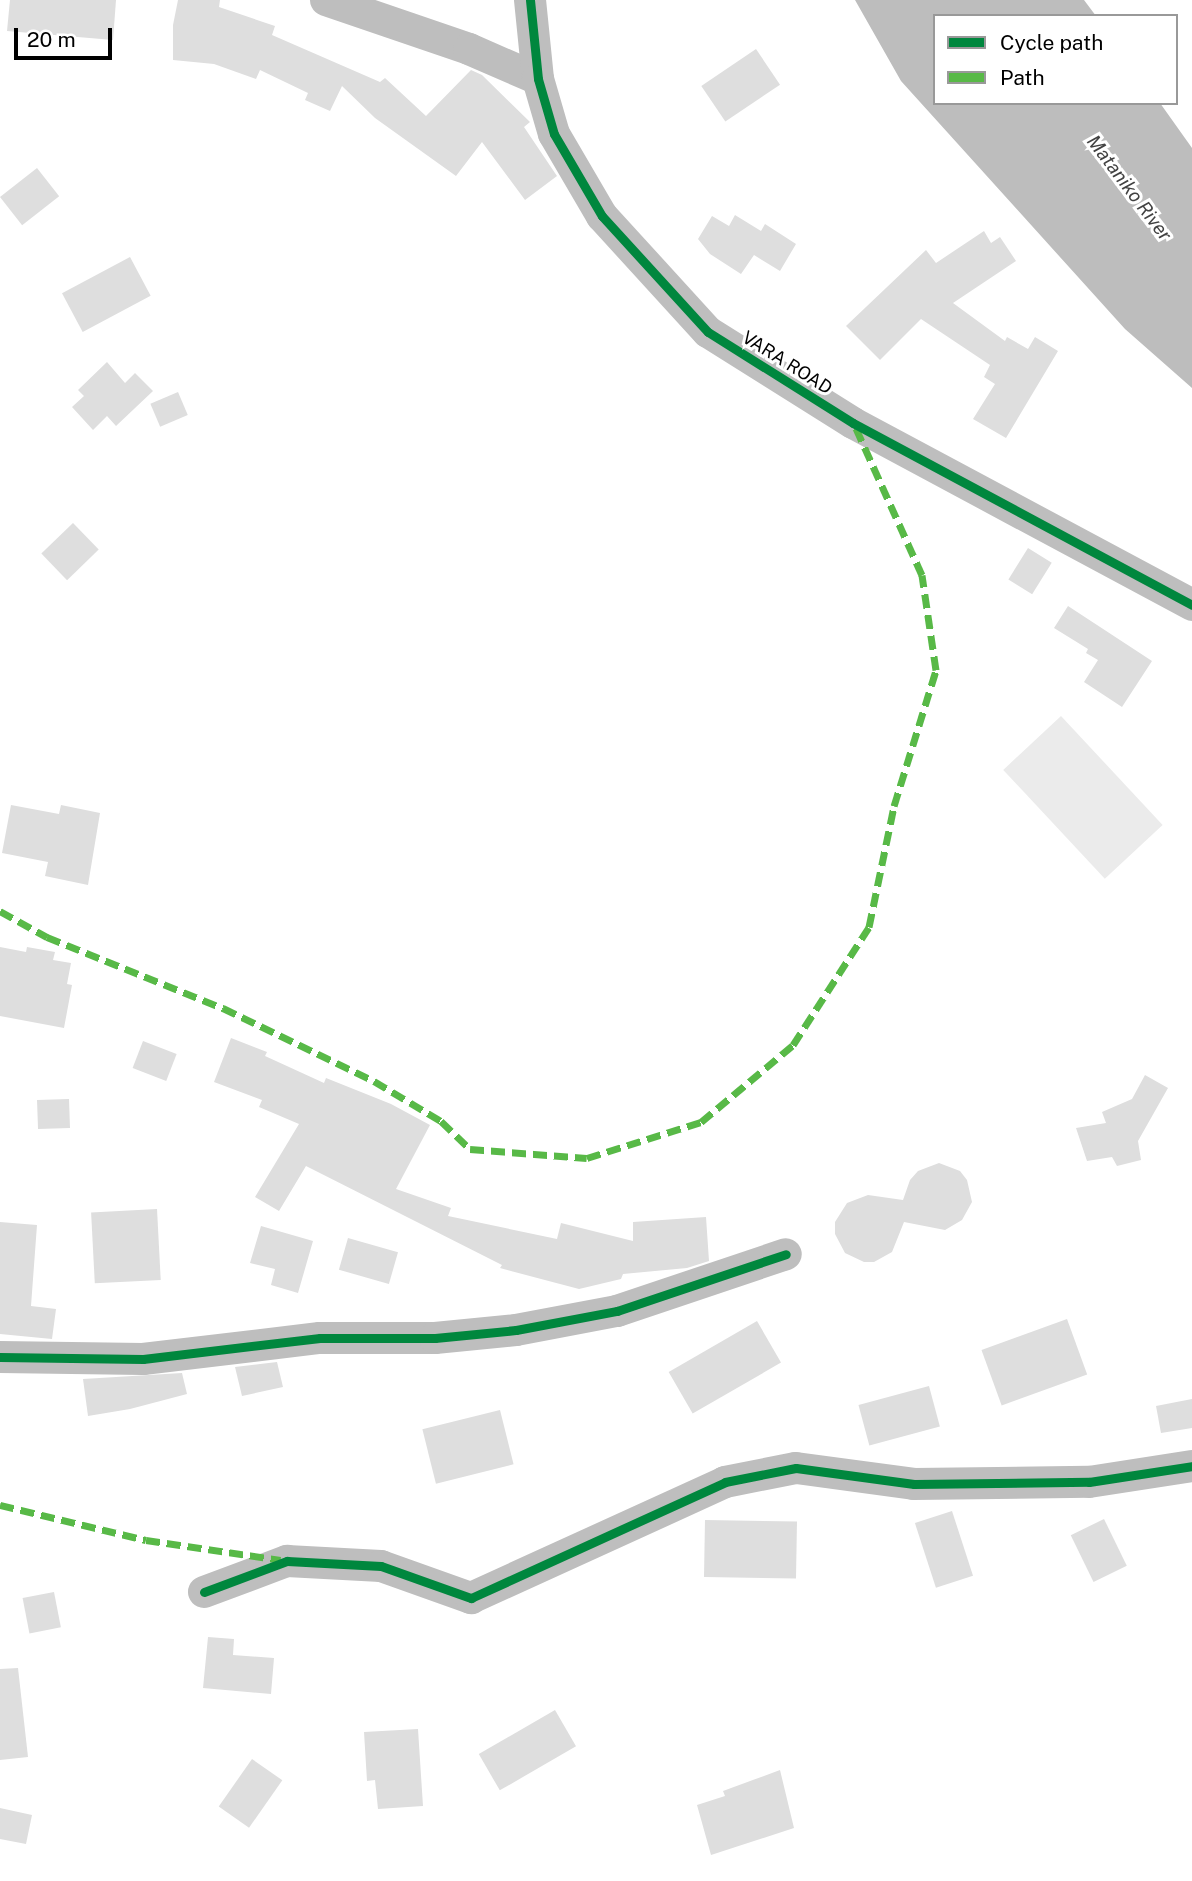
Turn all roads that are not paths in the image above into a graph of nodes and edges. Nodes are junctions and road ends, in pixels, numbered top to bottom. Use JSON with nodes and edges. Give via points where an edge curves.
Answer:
{"nodes":[{"id":1,"x":326,"y":0,"type":"edge"},
{"id":2,"x":530,"y":0,"type":"edge"},
{"id":3,"x":538,"y":79,"type":"junction"},
{"id":4,"x":1192,"y":605,"type":"edge"},
{"id":5,"x":786,"y":1254,"type":"dead end"},
{"id":6,"x":0,"y":1357,"type":"edge"},
{"id":7,"x":1192,"y":1466,"type":"edge"},
{"id":8,"x":204,"y":1592,"type":"dead end"}],
"edges":[{"from":1,"to":3,"type":"street","via":[[469,49]]},
{"from":2,"to":3,"type":"street","name":"VARA ROAD"},
{"from":3,"to":4,"type":"street","name":"VARA ROAD","via":[[554,134],[601,216],[708,332],[853,423]]},
{"from":5,"to":6,"type":"street","via":[[617,1311],[516,1329],[435,1338],[320,1338],[143,1359]]},
{"from":7,"to":8,"type":"street","via":[[1089,1482],[914,1484],[796,1468],[725,1482],[471,1598],[381,1566],[286,1561]]}]}
